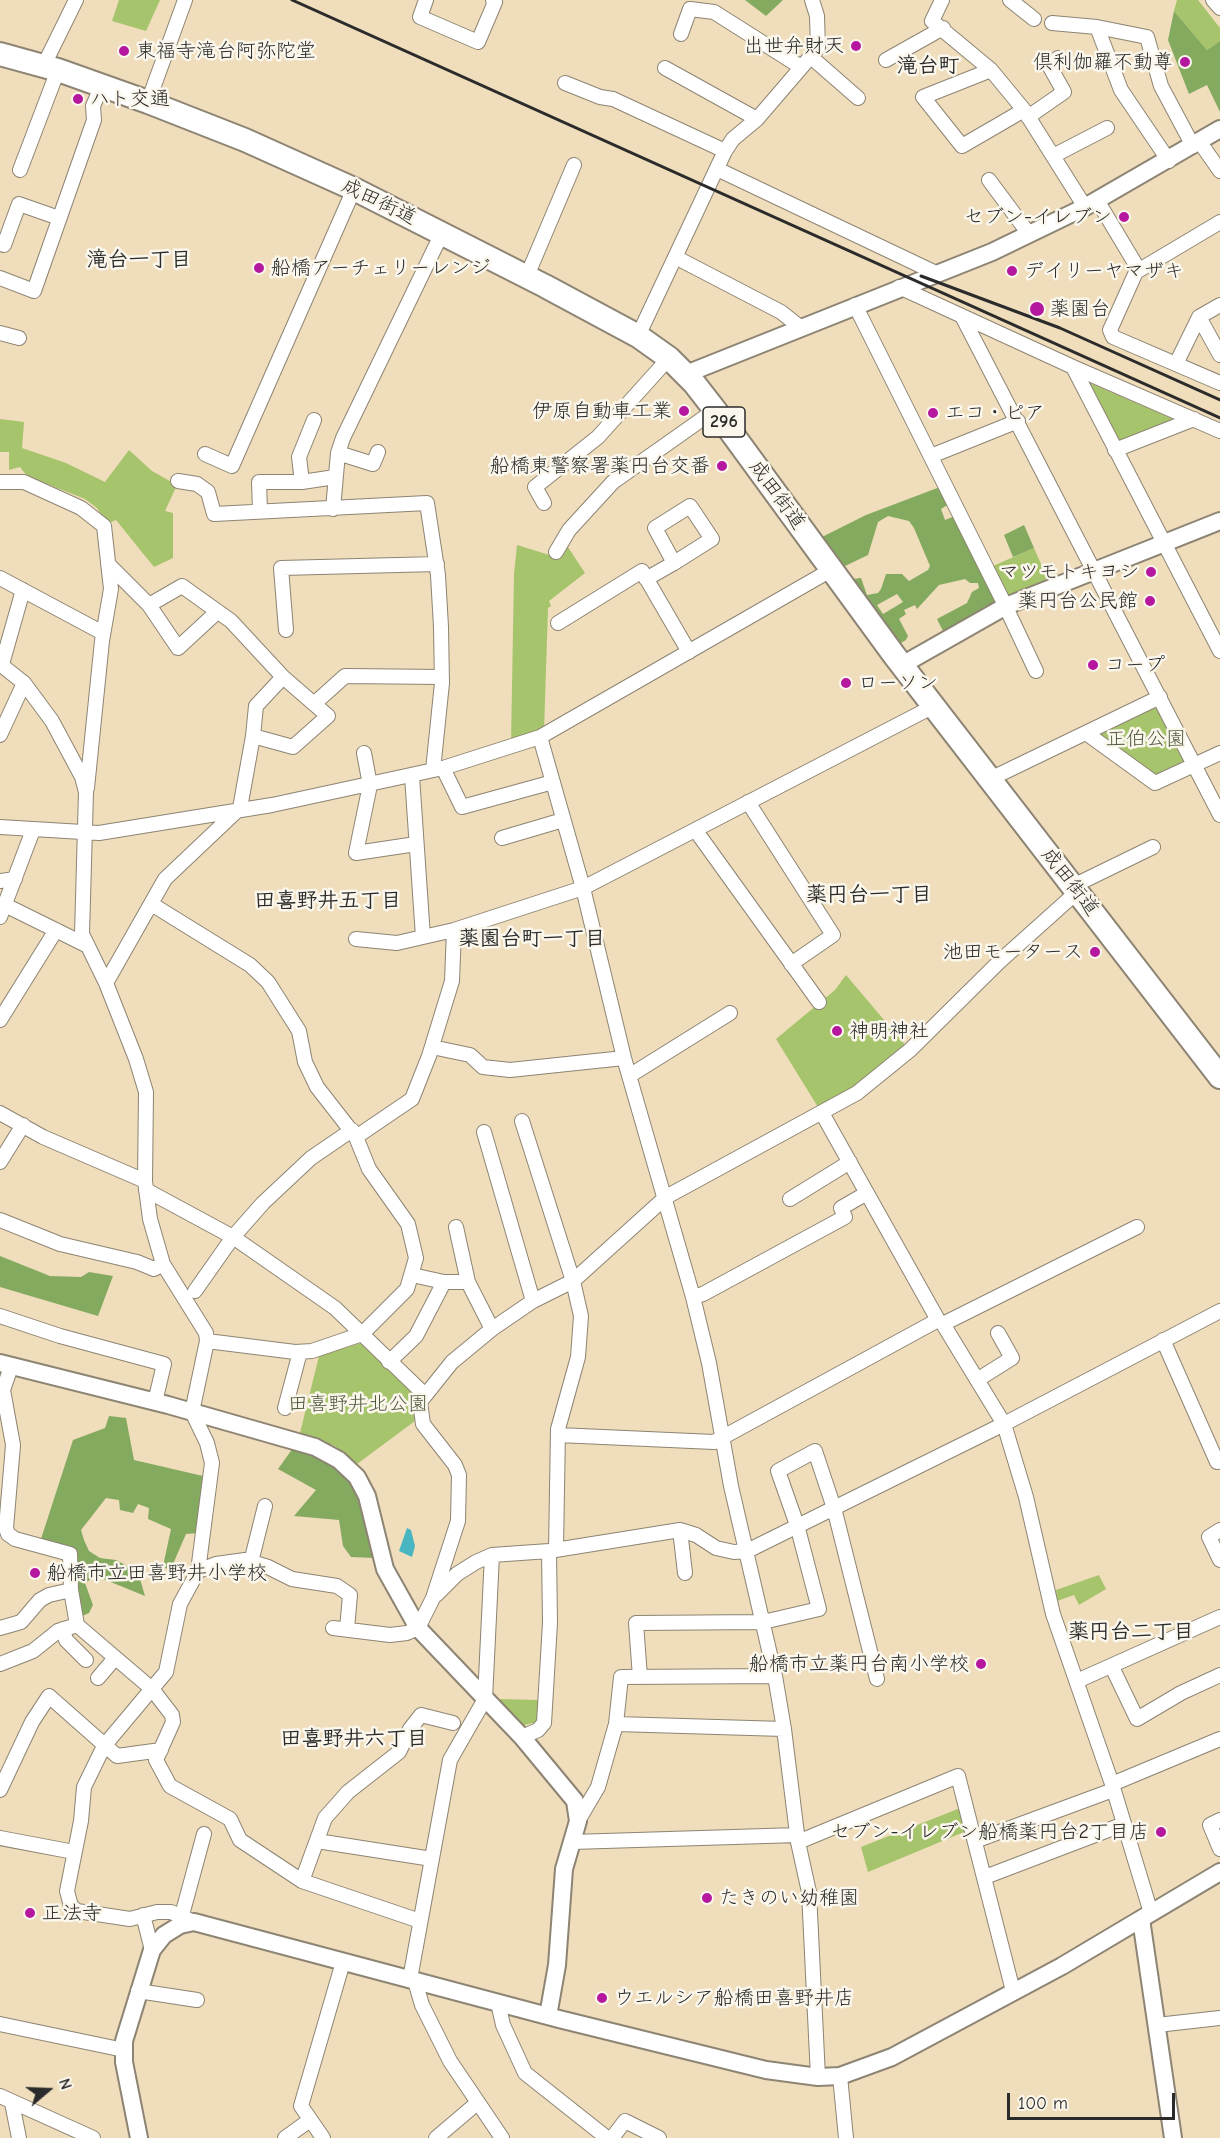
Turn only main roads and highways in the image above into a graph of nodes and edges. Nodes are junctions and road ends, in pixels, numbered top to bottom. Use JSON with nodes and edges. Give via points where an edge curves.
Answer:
{"nodes":[{"id":1,"x":0,"y":54,"type":"edge"},
{"id":2,"x":1220,"y":1077,"type":"edge"}],
"edges":[{"from":1,"to":2,"type":"highway","name":"成田街道","number":"296","via":[[148,102],[354,189],[527,276],[638,336],[669,358],[715,410],[902,665]]}]}
